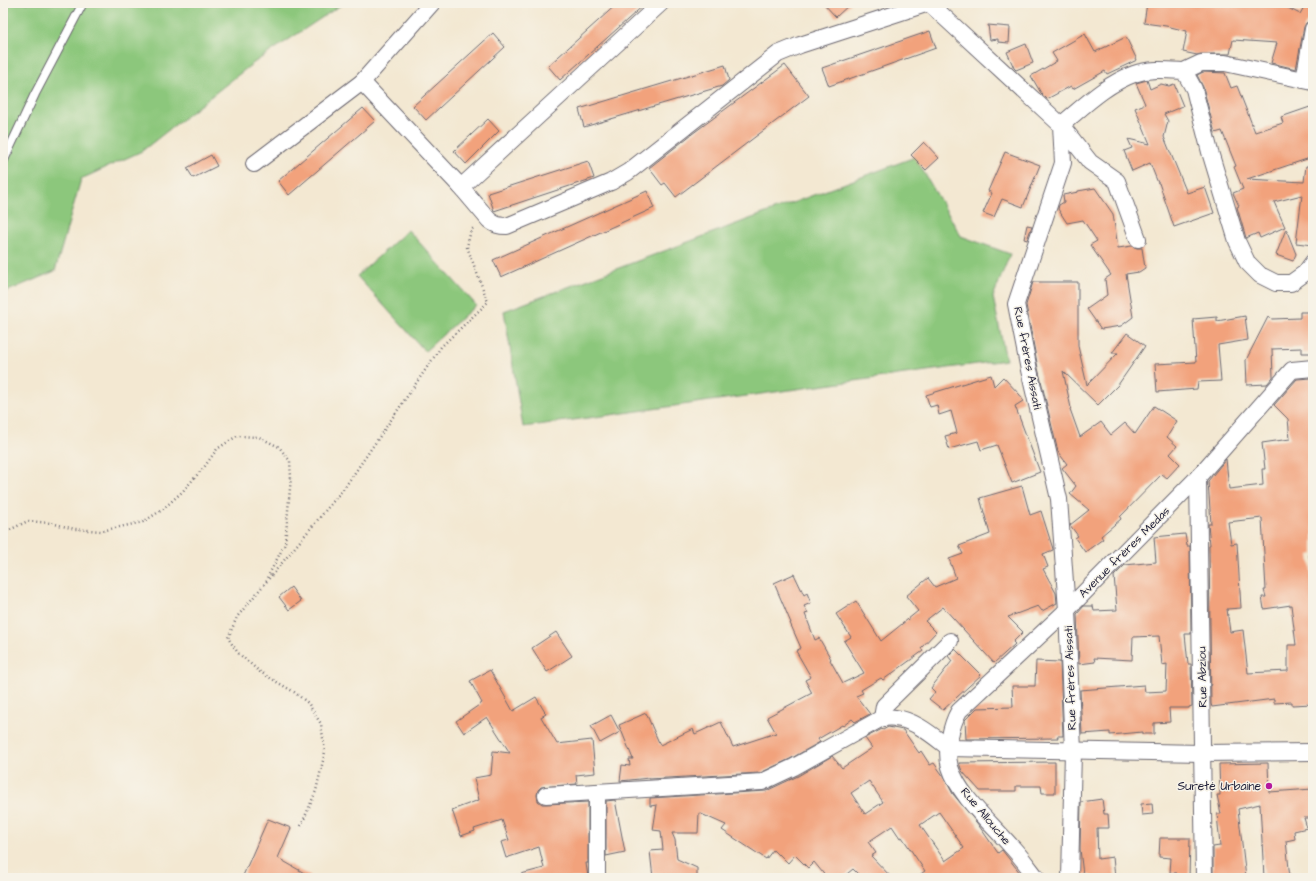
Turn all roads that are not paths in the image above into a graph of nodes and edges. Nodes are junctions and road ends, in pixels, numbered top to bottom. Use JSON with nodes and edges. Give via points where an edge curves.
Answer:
{"nodes":[{"id":1,"x":83,"y":3,"type":"edge"},
{"id":2,"x":432,"y":3,"type":"edge"},
{"id":3,"x":661,"y":3,"type":"edge"},
{"id":4,"x":929,"y":3,"type":"edge"},
{"id":5,"x":1313,"y":29,"type":"edge"},
{"id":6,"x":1184,"y":71,"type":"junction"},
{"id":7,"x":1309,"y":81,"type":"edge"},
{"id":8,"x":362,"y":82,"type":"junction"},
{"id":9,"x":1061,"y":125,"type":"junction"},
{"id":10,"x":3,"y":162,"type":"edge"},
{"id":11,"x":254,"y":164,"type":"dead end"},
{"id":12,"x":461,"y":187,"type":"junction"},
{"id":13,"x":1138,"y":239,"type":"dead end"},
{"id":14,"x":1313,"y":262,"type":"edge"},
{"id":15,"x":1313,"y":368,"type":"edge"},
{"id":16,"x":1198,"y":477,"type":"junction"},
{"id":17,"x":1067,"y":610,"type":"junction"},
{"id":18,"x":950,"y":641,"type":"dead end"},
{"id":19,"x":882,"y":718,"type":"junction"},
{"id":20,"x":949,"y":748,"type":"junction"},
{"id":21,"x":1073,"y":751,"type":"junction"},
{"id":22,"x":1313,"y":752,"type":"edge"},
{"id":23,"x":1202,"y":753,"type":"junction"},
{"id":24,"x":597,"y":792,"type":"junction"},
{"id":25,"x":546,"y":795,"type":"dead end"},
{"id":26,"x":598,"y":878,"type":"edge"},
{"id":27,"x":1038,"y":878,"type":"edge"},
{"id":28,"x":1070,"y":878,"type":"edge"},
{"id":29,"x":1204,"y":878,"type":"edge"}],
"edges":[{"from":1,"to":10,"type":"lane"},
{"from":2,"to":8,"type":"street"},
{"from":3,"to":12,"type":"street"},
{"from":4,"to":9,"type":"street"},
{"from":4,"to":12,"type":"street","via":[[778,54],[628,172],[611,182],[514,224],[494,224]]},
{"from":5,"to":7,"type":"street"},
{"from":6,"to":7,"type":"street","via":[[1201,63],[1225,63]]},
{"from":6,"to":9,"type":"street","via":[[1163,69],[1135,73],[1106,87]]},
{"from":6,"to":14,"type":"street","via":[[1194,89],[1237,241],[1247,262],[1260,275],[1276,283],[1291,283],[1305,273]]},
{"from":8,"to":11,"type":"street"},
{"from":8,"to":12,"type":"street"},
{"from":9,"to":13,"type":"street","via":[[1090,162],[1117,181]]},
{"from":9,"to":17,"type":"street","name":"Rue frères Aissati","via":[[1062,163],[1016,304],[1059,499]]},
{"from":15,"to":16,"type":"street","name":"Avenue frères Medas","via":[[1292,370]]},
{"from":16,"to":17,"type":"street","name":"Avenue frères Medas"},
{"from":16,"to":23,"type":"street","name":"Rue Abziou"},
{"from":17,"to":20,"type":"street","name":"Avenue frères Medas","via":[[959,711],[952,727]]},
{"from":17,"to":21,"type":"street","name":"Rue frères Aissati"},
{"from":18,"to":19,"type":"street","via":[[884,706]]},
{"from":19,"to":20,"type":"street","via":[[895,718],[924,729]]},
{"from":19,"to":24,"type":"street","via":[[762,782]]},
{"from":20,"to":21,"type":"street"},
{"from":20,"to":27,"type":"street","name":"Rue Allouche","via":[[950,766],[968,799]]},
{"from":21,"to":23,"type":"street"},
{"from":21,"to":28,"type":"street","name":"Rue frères Aissati"},
{"from":22,"to":23,"type":"street"},
{"from":23,"to":29,"type":"street","name":"Rue Abziou"},
{"from":24,"to":25,"type":"street"},
{"from":24,"to":26,"type":"street"}]}
